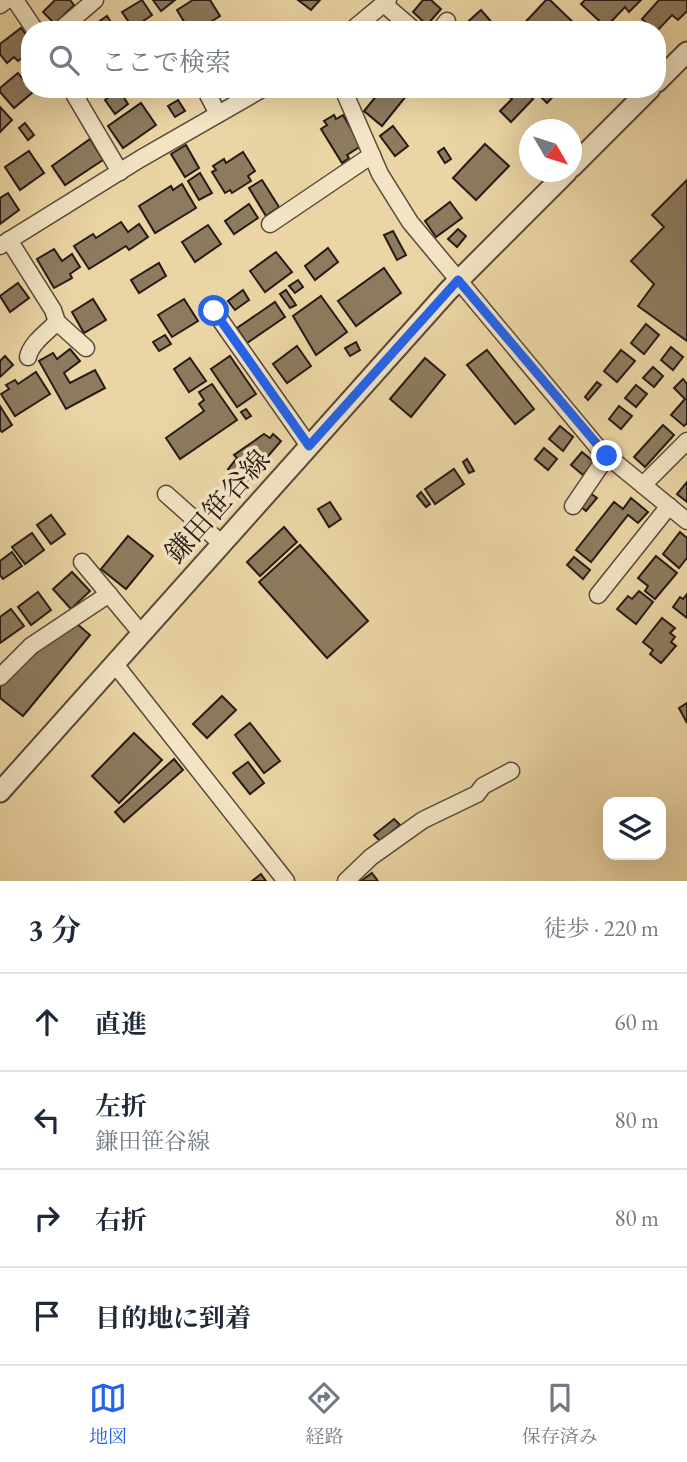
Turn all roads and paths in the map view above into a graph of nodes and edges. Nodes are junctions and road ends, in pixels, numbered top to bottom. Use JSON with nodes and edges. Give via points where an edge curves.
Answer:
{"nodes":[{"id":1,"x":7,"y":0,"type":"edge"},
{"id":2,"x":15,"y":0,"type":"edge"},
{"id":3,"x":95,"y":0,"type":"edge"},
{"id":4,"x":386,"y":2,"type":"edge"},
{"id":5,"x":0,"y":5,"type":"edge"},
{"id":6,"x":30,"y":21,"type":"edge"},
{"id":7,"x":70,"y":21,"type":"edge"},
{"id":8,"x":363,"y":21,"type":"edge"},
{"id":9,"x":405,"y":21,"type":"edge"},
{"id":10,"x":687,"y":52,"type":"edge"},
{"id":11,"x":666,"y":73,"type":"edge"},
{"id":12,"x":76,"y":98,"type":"edge"},
{"id":13,"x":210,"y":98,"type":"edge"},
{"id":14,"x":246,"y":98,"type":"edge"},
{"id":15,"x":347,"y":98,"type":"edge"},
{"id":16,"x":641,"y":98,"type":"edge"},
{"id":17,"x":218,"y":114,"type":"junction"},
{"id":18,"x":372,"y":155,"type":"junction"},
{"id":19,"x":582,"y":157,"type":"edge"},
{"id":20,"x":120,"y":172,"type":"junction"},
{"id":21,"x":557,"y":182,"type":"edge"},
{"id":22,"x":270,"y":224,"type":"dead end"},
{"id":23,"x":5,"y":243,"type":"edge"},
{"id":24,"x":458,"y":280,"type":"junction"},
{"id":25,"x":214,"y":311,"type":"dead end"},
{"id":26,"x":57,"y":322,"type":"junction"},
{"id":27,"x":86,"y":348,"type":"dead end"},
{"id":28,"x":29,"y":357,"type":"dead end"},
{"id":29,"x":687,"y":441,"type":"edge"},
{"id":30,"x":309,"y":446,"type":"junction"},
{"id":31,"x":607,"y":456,"type":"junction"},
{"id":32,"x":643,"y":485,"type":"junction"},
{"id":33,"x":166,"y":494,"type":"dead end"},
{"id":34,"x":573,"y":506,"type":"dead end"},
{"id":35,"x":669,"y":506,"type":"junction"},
{"id":36,"x":687,"y":521,"type":"edge"},
{"id":37,"x":221,"y":543,"type":"junction"},
{"id":38,"x":82,"y":562,"type":"dead end"},
{"id":39,"x":109,"y":594,"type":"junction"},
{"id":40,"x":598,"y":595,"type":"dead end"},
{"id":41,"x":141,"y":633,"type":"junction"},
{"id":42,"x":114,"y":663,"type":"junction"},
{"id":43,"x":0,"y":677,"type":"edge"},
{"id":44,"x":510,"y":771,"type":"dead end"},
{"id":45,"x":0,"y":792,"type":"edge"},
{"id":46,"x":286,"y":881,"type":"edge"},
{"id":47,"x":346,"y":881,"type":"edge"}],
"edges":[{"from":1,"to":5,"type":"street"},
{"from":2,"to":6,"type":"street"},
{"from":3,"to":7,"type":"street"},
{"from":4,"to":8,"type":"street"},
{"from":4,"to":9,"type":"street"},
{"from":10,"to":11,"type":"street"},
{"from":12,"to":20,"type":"street"},
{"from":13,"to":17,"type":"street"},
{"from":14,"to":17,"type":"street"},
{"from":15,"to":18,"type":"street"},
{"from":16,"to":19,"type":"street"},
{"from":17,"to":20,"type":"street"},
{"from":18,"to":22,"type":"street"},
{"from":18,"to":24,"type":"street","via":[[410,222]]},
{"from":20,"to":23,"type":"street"},
{"from":21,"to":24,"type":"street","name":"鎌田笹谷線"},
{"from":23,"to":26,"type":"street"},
{"from":24,"to":30,"type":"street","name":"鎌田笹谷線"},
{"from":24,"to":31,"type":"street"},
{"from":25,"to":30,"type":"street"},
{"from":26,"to":27,"type":"street"},
{"from":26,"to":28,"type":"street"},
{"from":29,"to":32,"type":"street"},
{"from":30,"to":37,"type":"street","name":"鎌田笹谷線"},
{"from":31,"to":32,"type":"street"},
{"from":31,"to":34,"type":"street"},
{"from":32,"to":35,"type":"street"},
{"from":33,"to":37,"type":"street"},
{"from":35,"to":36,"type":"street"},
{"from":35,"to":40,"type":"street"},
{"from":37,"to":41,"type":"street","name":"鎌田笹谷線"},
{"from":38,"to":39,"type":"street"},
{"from":39,"to":41,"type":"street"},
{"from":39,"to":43,"type":"street","via":[[31,646]]},
{"from":41,"to":42,"type":"street","name":"鎌田笹谷線"},
{"from":42,"to":45,"type":"street","name":"鎌田笹谷線"},
{"from":42,"to":46,"type":"street"},
{"from":44,"to":47,"type":"street","via":[[477,794],[423,820]]}]}
